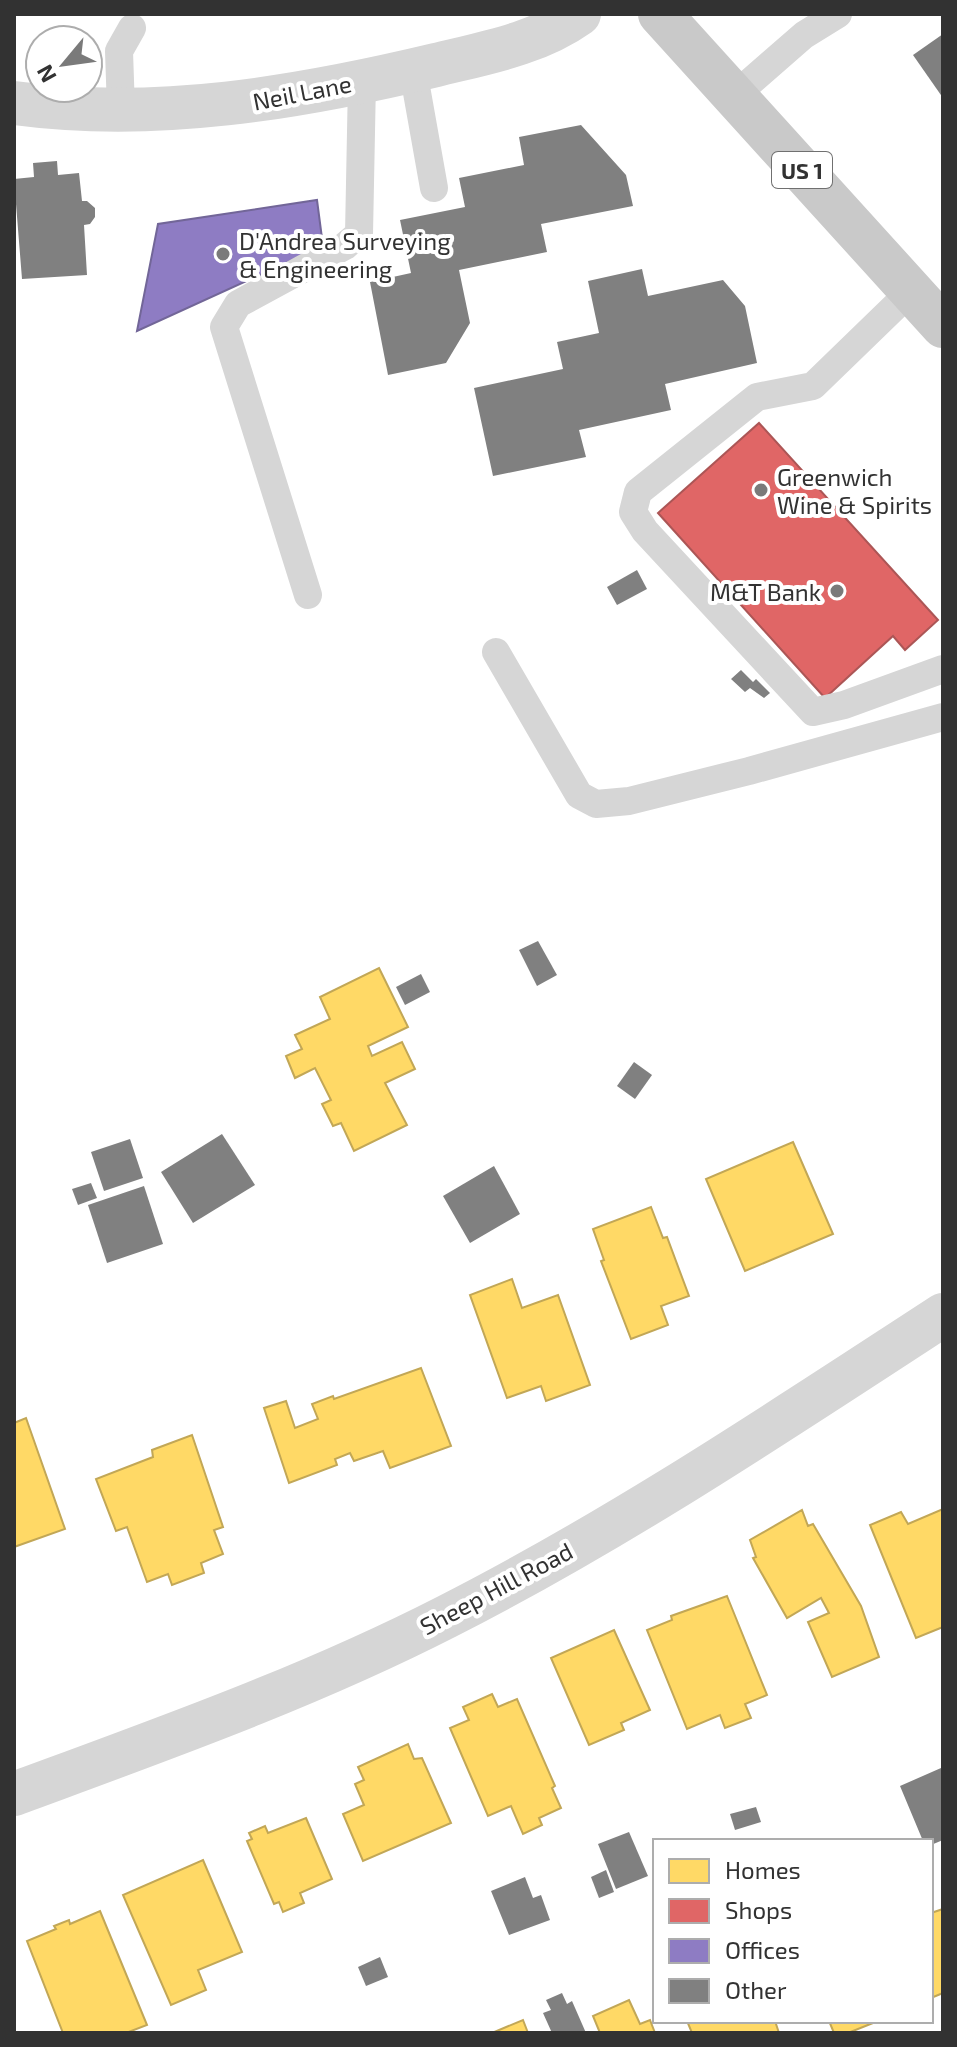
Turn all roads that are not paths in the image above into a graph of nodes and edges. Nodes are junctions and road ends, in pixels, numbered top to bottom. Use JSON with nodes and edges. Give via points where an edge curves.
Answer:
{"nodes":[{"id":1,"x":579,"y":14,"type":"edge"},
{"id":2,"x":660,"y":14,"type":"edge"},
{"id":3,"x":838,"y":14,"type":"edge"},
{"id":4,"x":132,"y":28,"type":"dead end"},
{"id":5,"x":413,"y":70,"type":"junction"},
{"id":6,"x":362,"y":81,"type":"junction"},
{"id":7,"x":734,"y":96,"type":"junction"},
{"id":8,"x":14,"y":103,"type":"edge"},
{"id":9,"x":121,"y":110,"type":"junction"},
{"id":10,"x":434,"y":188,"type":"dead end"},
{"id":11,"x":911,"y":291,"type":"junction"},
{"id":12,"x":943,"y":326,"type":"edge"},
{"id":13,"x":308,"y":595,"type":"dead end"},
{"id":14,"x":496,"y":652,"type":"dead end"},
{"id":15,"x":943,"y":669,"type":"edge"},
{"id":16,"x":943,"y":717,"type":"edge"},
{"id":17,"x":943,"y":1315,"type":"edge"},
{"id":18,"x":14,"y":1794,"type":"edge"}],
"edges":[{"from":1,"to":5,"type":"street","name":"Neil Lane","via":[[517,45]]},
{"from":2,"to":7,"type":"main road","number":"US 1"},
{"from":3,"to":7,"type":"lane","via":[[804,35]]},
{"from":4,"to":9,"type":"lane","via":[[119,51]]},
{"from":5,"to":6,"type":"street","name":"Neil Lane"},
{"from":5,"to":10,"type":"lane"},
{"from":6,"to":9,"type":"street","name":"Neil Lane","via":[[240,104]]},
{"from":6,"to":13,"type":"lane","via":[[359,234],[238,304],[224,327]]},
{"from":7,"to":11,"type":"main road","number":"US 1"},
{"from":8,"to":9,"type":"street","name":"Neil Lane"},
{"from":11,"to":12,"type":"main road","number":"US 1"},
{"from":11,"to":15,"type":"lane","via":[[813,386],[757,397],[638,492],[633,512],[813,712]]},
{"from":14,"to":16,"type":"lane","via":[[579,795],[596,804],[734,775]]},
{"from":17,"to":18,"type":"street","name":"Sheep Hill Road","via":[[673,1489],[446,1617],[280,1693]]}]}
